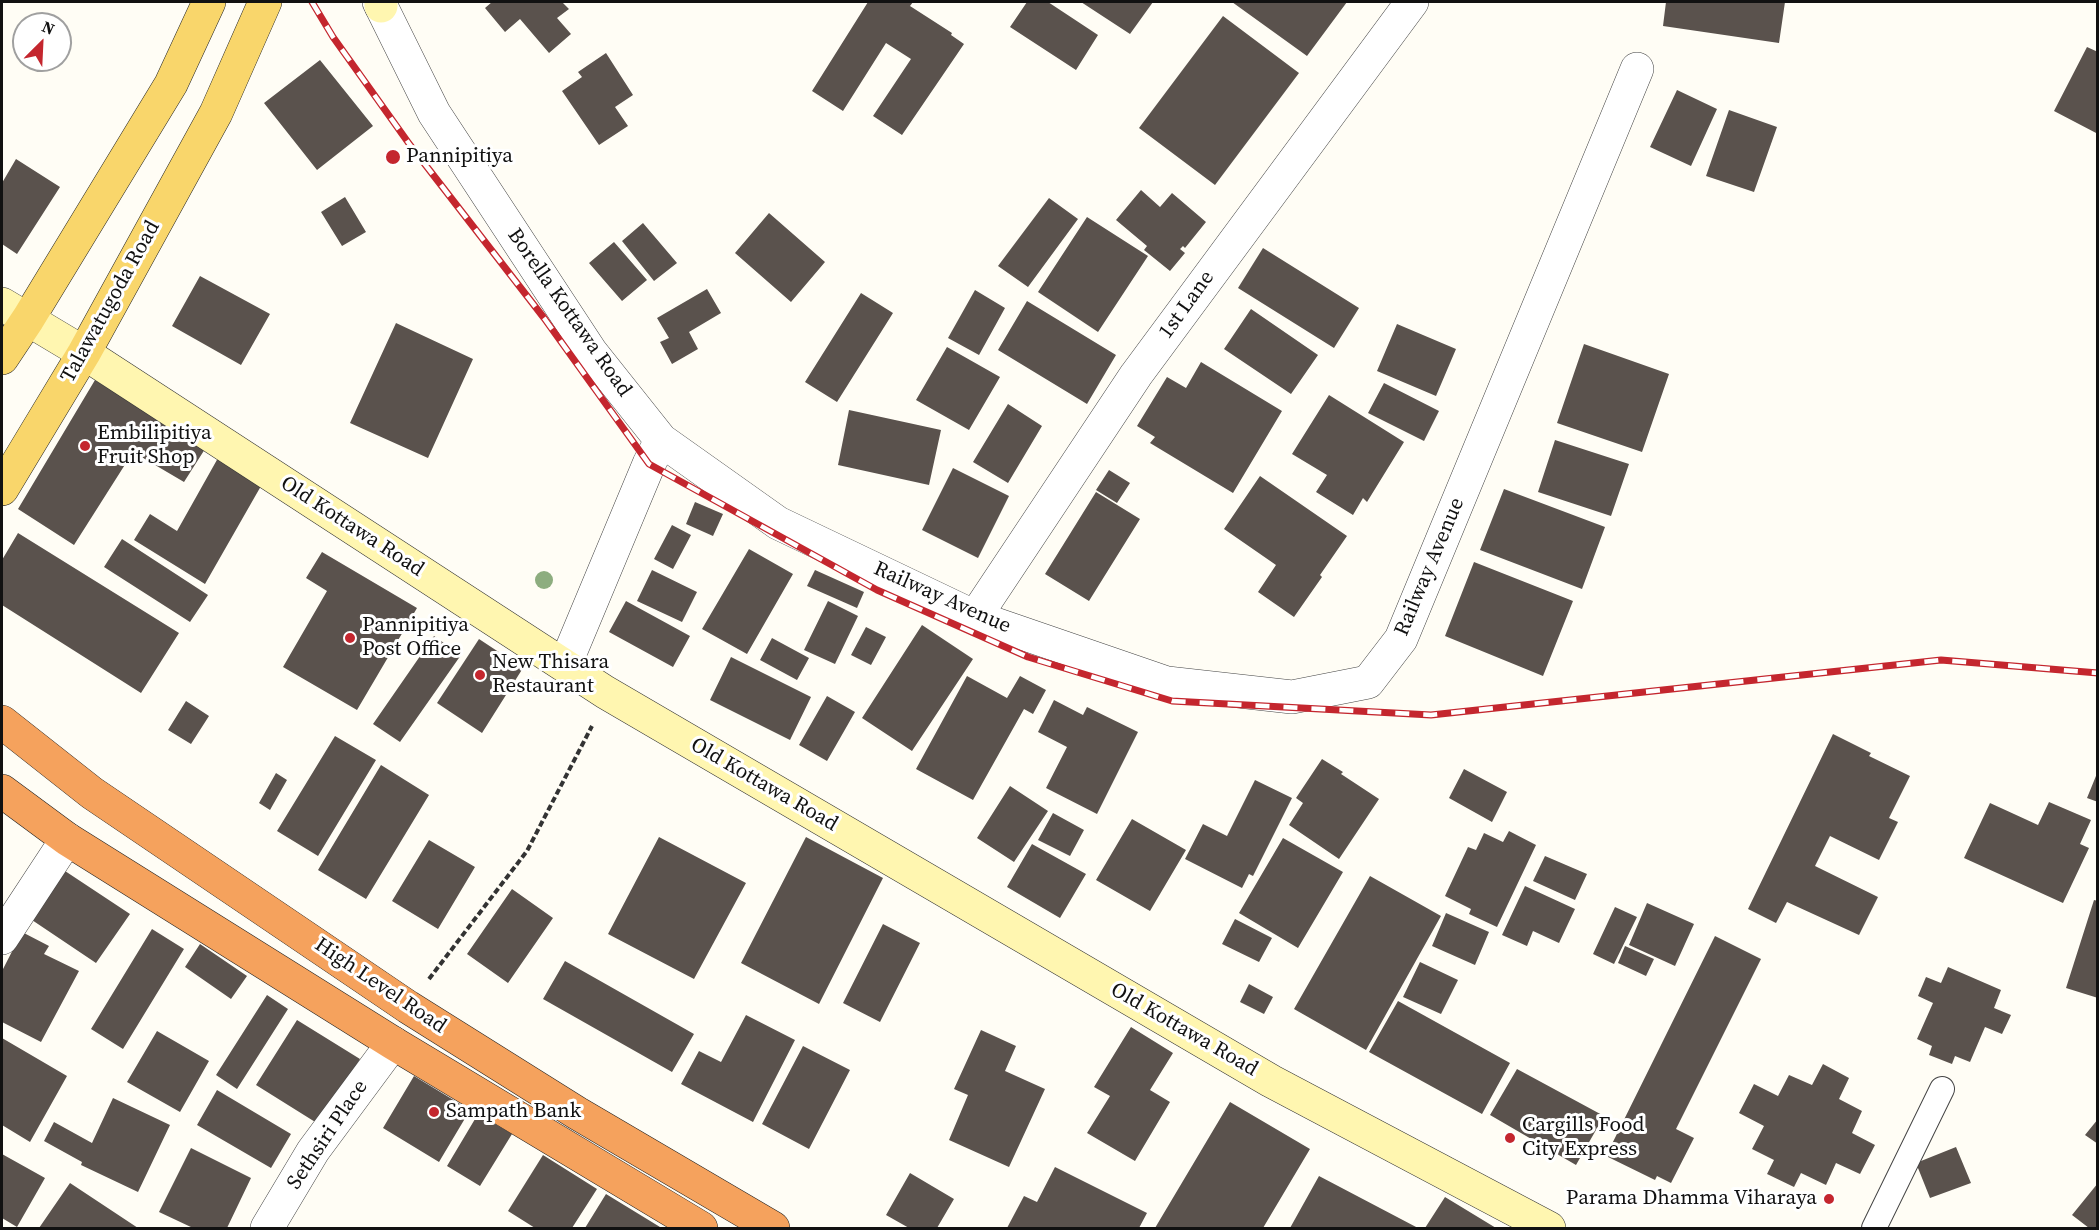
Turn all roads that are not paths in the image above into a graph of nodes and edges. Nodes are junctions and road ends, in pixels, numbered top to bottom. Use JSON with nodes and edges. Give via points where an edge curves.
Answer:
{"nodes":[{"id":1,"x":209,"y":2,"type":"edge"},
{"id":2,"x":265,"y":2,"type":"edge"},
{"id":3,"x":1412,"y":2,"type":"edge"},
{"id":4,"x":380,"y":3,"type":"edge"},
{"id":5,"x":1637,"y":69,"type":"dead end"},
{"id":6,"x":15,"y":312,"type":"edge"},
{"id":7,"x":84,"y":353,"type":"junction"},
{"id":8,"x":2,"y":358,"type":"edge"},
{"id":9,"x":661,"y":440,"type":"junction"},
{"id":10,"x":2,"y":489,"type":"edge"},
{"id":11,"x":975,"y":617,"type":"junction"},
{"id":12,"x":565,"y":665,"type":"junction"},
{"id":13,"x":2,"y":722,"type":"edge"},
{"id":14,"x":2,"y":791,"type":"edge"},
{"id":15,"x":67,"y":839,"type":"junction"},
{"id":16,"x":2,"y":938,"type":"edge"},
{"id":17,"x":393,"y":1043,"type":"junction"},
{"id":18,"x":1942,"y":1089,"type":"dead end"},
{"id":19,"x":267,"y":1228,"type":"edge"},
{"id":20,"x":701,"y":1228,"type":"edge"},
{"id":21,"x":772,"y":1228,"type":"edge"},
{"id":22,"x":1550,"y":1228,"type":"edge"},
{"id":23,"x":1874,"y":1228,"type":"edge"}],
"edges":[{"from":1,"to":6,"type":"main road","via":[[171,84]]},
{"from":2,"to":7,"type":"main road","name":"Talawatugoda Road","via":[[216,113]]},
{"from":3,"to":11,"type":"street","name":"1st Lane","via":[[1136,375]]},
{"from":4,"to":9,"type":"street","name":"Borella Kottawa Road","via":[[434,113],[591,352]]},
{"from":5,"to":11,"type":"street","name":"Railway Avenue","via":[[1401,639],[1368,682],[1292,697],[1167,683]]},
{"from":6,"to":7,"type":"street","name":"Old Kottawa Road"},
{"from":6,"to":8,"type":"main road"},
{"from":7,"to":10,"type":"main road","name":"Talawatugoda Road"},
{"from":7,"to":12,"type":"street","name":"Old Kottawa Road"},
{"from":9,"to":11,"type":"street","name":"Railway Avenue","via":[[778,523]]},
{"from":9,"to":12,"type":"street"},
{"from":12,"to":22,"type":"street","name":"Old Kottawa Road","via":[[604,692],[1271,1081]]},
{"from":13,"to":21,"type":"highway","name":"High Level Road","via":[[92,793],[408,1007]]},
{"from":14,"to":15,"type":"highway","name":"High Level Road"},
{"from":15,"to":16,"type":"street"},
{"from":15,"to":17,"type":"highway","name":"High Level Road"},
{"from":17,"to":19,"type":"street","name":"Sethsiri Place","via":[[313,1151]]},
{"from":17,"to":20,"type":"highway","name":"High Level Road"},
{"from":18,"to":23,"type":"lane"}]}
